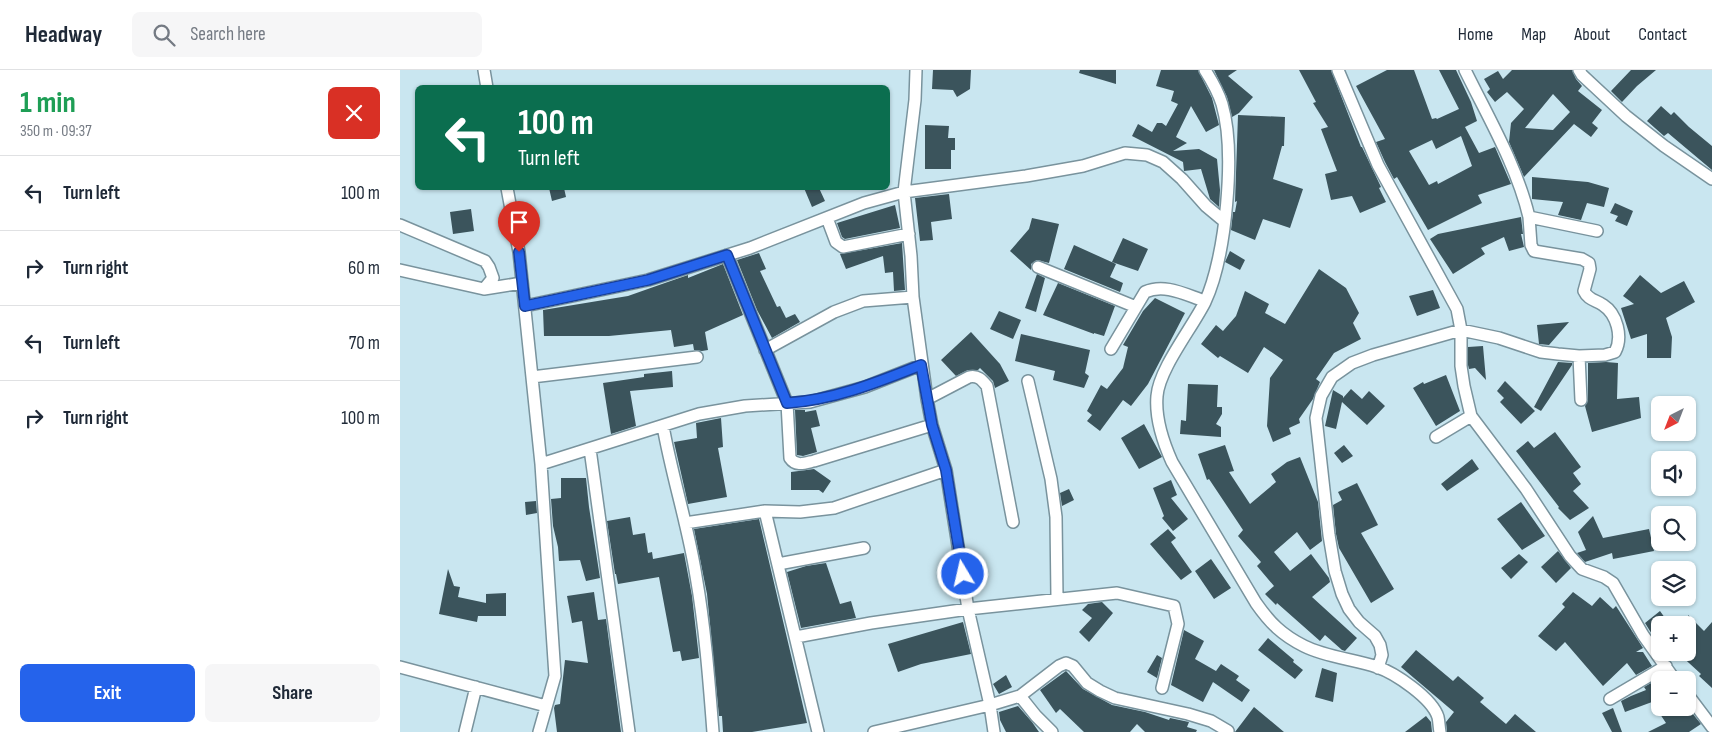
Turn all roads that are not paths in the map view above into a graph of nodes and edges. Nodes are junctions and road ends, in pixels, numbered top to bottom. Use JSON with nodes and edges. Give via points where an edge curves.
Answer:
{"nodes":[{"id":1,"x":484,"y":70,"type":"edge"},
{"id":2,"x":916,"y":70,"type":"edge"},
{"id":3,"x":1205,"y":70,"type":"edge"},
{"id":4,"x":1338,"y":70,"type":"edge"},
{"id":5,"x":1465,"y":70,"type":"edge"},
{"id":6,"x":1579,"y":70,"type":"edge"},
{"id":7,"x":486,"y":85,"type":"edge"},
{"id":8,"x":1712,"y":179,"type":"edge"},
{"id":9,"x":507,"y":190,"type":"edge"},
{"id":10,"x":904,"y":192,"type":"junction"},
{"id":11,"x":1530,"y":216,"type":"junction"},
{"id":12,"x":827,"y":218,"type":"junction"},
{"id":13,"x":1224,"y":221,"type":"junction"},
{"id":14,"x":400,"y":225,"type":"edge"},
{"id":15,"x":1597,"y":231,"type":"dead end"},
{"id":16,"x":909,"y":234,"type":"junction"},
{"id":17,"x":727,"y":255,"type":"junction"},
{"id":18,"x":1038,"y":268,"type":"dead end"},
{"id":19,"x":400,"y":270,"type":"edge"},
{"id":20,"x":522,"y":282,"type":"junction"},
{"id":21,"x":484,"y":289,"type":"junction"},
{"id":22,"x":913,"y":297,"type":"junction"},
{"id":23,"x":1205,"y":301,"type":"junction"},
{"id":24,"x":525,"y":306,"type":"junction"},
{"id":25,"x":1136,"y":307,"type":"junction"},
{"id":26,"x":1461,"y":330,"type":"junction"},
{"id":27,"x":1111,"y":349,"type":"dead end"},
{"id":28,"x":766,"y":350,"type":"junction"},
{"id":29,"x":1579,"y":356,"type":"junction"},
{"id":30,"x":697,"y":357,"type":"dead end"},
{"id":31,"x":921,"y":365,"type":"junction"},
{"id":32,"x":532,"y":377,"type":"junction"},
{"id":33,"x":1028,"y":381,"type":"dead end"},
{"id":34,"x":927,"y":398,"type":"junction"},
{"id":35,"x":1581,"y":400,"type":"dead end"},
{"id":36,"x":787,"y":403,"type":"junction"},
{"id":37,"x":1471,"y":416,"type":"junction"},
{"id":38,"x":932,"y":425,"type":"junction"},
{"id":39,"x":663,"y":426,"type":"junction"},
{"id":40,"x":1436,"y":437,"type":"dead end"},
{"id":41,"x":590,"y":449,"type":"junction"},
{"id":42,"x":541,"y":464,"type":"junction"},
{"id":43,"x":946,"y":470,"type":"junction"},
{"id":44,"x":765,"y":511,"type":"junction"},
{"id":45,"x":1013,"y":522,"type":"dead end"},
{"id":46,"x":685,"y":523,"type":"junction"},
{"id":47,"x":864,"y":548,"type":"dead end"},
{"id":48,"x":778,"y":564,"type":"junction"},
{"id":49,"x":1057,"y":598,"type":"junction"},
{"id":50,"x":968,"y":609,"type":"junction"},
{"id":51,"x":796,"y":637,"type":"junction"},
{"id":52,"x":1666,"y":666,"type":"junction"},
{"id":53,"x":400,"y":667,"type":"edge"},
{"id":54,"x":1378,"y":668,"type":"junction"},
{"id":55,"x":1669,"y":671,"type":"edge"},
{"id":56,"x":476,"y":687,"type":"junction"},
{"id":57,"x":1162,"y":688,"type":"dead end"},
{"id":58,"x":1020,"y":696,"type":"junction"},
{"id":59,"x":1610,"y":699,"type":"dead end"},
{"id":60,"x":990,"y":705,"type":"junction"},
{"id":61,"x":546,"y":706,"type":"junction"},
{"id":62,"x":1696,"y":706,"type":"edge"},
{"id":63,"x":1712,"y":727,"type":"edge"},
{"id":64,"x":1228,"y":731,"type":"edge"},
{"id":65,"x":465,"y":732,"type":"edge"},
{"id":66,"x":538,"y":732,"type":"edge"},
{"id":67,"x":629,"y":732,"type":"edge"},
{"id":68,"x":713,"y":732,"type":"edge"},
{"id":69,"x":818,"y":732,"type":"edge"},
{"id":70,"x":874,"y":732,"type":"edge"},
{"id":71,"x":994,"y":732,"type":"edge"},
{"id":72,"x":1052,"y":732,"type":"edge"},
{"id":73,"x":1440,"y":732,"type":"edge"}],
"edges":[{"from":1,"to":7,"type":"street"},
{"from":2,"to":10,"type":"street"},
{"from":3,"to":13,"type":"street","via":[[1222,104],[1229,151]]},
{"from":4,"to":26,"type":"street","via":[[1378,166],[1457,309]]},
{"from":5,"to":11,"type":"street","via":[[1504,149]]},
{"from":6,"to":8,"type":"street","via":[[1626,116]]},
{"from":9,"to":20,"type":"street"},
{"from":10,"to":12,"type":"street"},
{"from":10,"to":13,"type":"street","via":[[1083,166],[1125,153],[1147,155],[1163,162]]},
{"from":10,"to":16,"type":"street"},
{"from":11,"to":15,"type":"street"},
{"from":11,"to":29,"type":"street","via":[[1532,249],[1537,253],[1587,261],[1590,269],[1584,287],[1586,295],[1609,309],[1618,327],[1615,352],[1605,356]]},
{"from":12,"to":16,"type":"street","via":[[836,242],[843,246]]},
{"from":12,"to":17,"type":"street"},
{"from":13,"to":23,"type":"street","via":[[1218,262]]},
{"from":14,"to":21,"type":"street","via":[[485,262],[493,278]]},
{"from":16,"to":22,"type":"street"},
{"from":17,"to":24,"type":"street","via":[[648,280]]},
{"from":17,"to":28,"type":"street"},
{"from":18,"to":25,"type":"street"},
{"from":19,"to":21,"type":"street"},
{"from":20,"to":21,"type":"street"},
{"from":20,"to":24,"type":"street"},
{"from":22,"to":28,"type":"street","via":[[863,301],[834,312]]},
{"from":22,"to":31,"type":"street"},
{"from":23,"to":25,"type":"street","via":[[1169,289],[1154,288],[1145,292]]},
{"from":23,"to":54,"type":"street","via":[[1160,380],[1156,397],[1163,441],[1172,462],[1269,622],[1304,646]]},
{"from":24,"to":32,"type":"street"},
{"from":25,"to":27,"type":"street"},
{"from":26,"to":29,"type":"street","via":[[1541,352]]},
{"from":26,"to":37,"type":"street","via":[[1464,386]]},
{"from":26,"to":54,"type":"street","via":[[1352,364],[1332,377],[1321,396],[1316,418],[1335,572],[1349,609],[1380,645],[1382,655]]},
{"from":28,"to":36,"type":"street"},
{"from":29,"to":35,"type":"street"},
{"from":30,"to":32,"type":"street"},
{"from":31,"to":34,"type":"street"},
{"from":31,"to":36,"type":"street","via":[[865,387],[810,402]]},
{"from":32,"to":42,"type":"street"},
{"from":33,"to":49,"type":"street","via":[[1051,479],[1056,517]]},
{"from":34,"to":38,"type":"street"},
{"from":34,"to":45,"type":"street","via":[[969,377],[974,376],[987,386]]},
{"from":36,"to":38,"type":"street","via":[[790,458],[797,464]]},
{"from":36,"to":39,"type":"street","via":[[699,414]]},
{"from":37,"to":40,"type":"street"},
{"from":37,"to":52,"type":"street","via":[[1526,489],[1570,556],[1582,569],[1613,583],[1643,635]]},
{"from":38,"to":43,"type":"street"},
{"from":39,"to":41,"type":"street"},
{"from":39,"to":46,"type":"street"},
{"from":41,"to":42,"type":"street"},
{"from":41,"to":67,"type":"street"},
{"from":42,"to":61,"type":"street","via":[[555,676]]},
{"from":43,"to":44,"type":"street","via":[[834,508],[800,512]]},
{"from":43,"to":50,"type":"street"},
{"from":44,"to":46,"type":"street"},
{"from":44,"to":48,"type":"street"},
{"from":46,"to":68,"type":"street","via":[[707,655]]},
{"from":47,"to":48,"type":"street"},
{"from":48,"to":51,"type":"street"},
{"from":49,"to":50,"type":"street"},
{"from":49,"to":57,"type":"street","via":[[1117,593],[1174,606],[1178,624]]},
{"from":50,"to":51,"type":"street"},
{"from":50,"to":60,"type":"street"},
{"from":51,"to":69,"type":"street"},
{"from":52,"to":55,"type":"street"},
{"from":52,"to":59,"type":"street"},
{"from":53,"to":56,"type":"street"},
{"from":54,"to":73,"type":"street","via":[[1425,698],[1438,716]]},
{"from":56,"to":61,"type":"street"},
{"from":56,"to":65,"type":"street"},
{"from":58,"to":60,"type":"street"},
{"from":58,"to":64,"type":"street","via":[[1066,663],[1088,683],[1115,698],[1188,714],[1211,721]]},
{"from":58,"to":72,"type":"street"},
{"from":60,"to":70,"type":"street"},
{"from":60,"to":71,"type":"street"},
{"from":61,"to":66,"type":"street"},
{"from":62,"to":63,"type":"street"}]}
